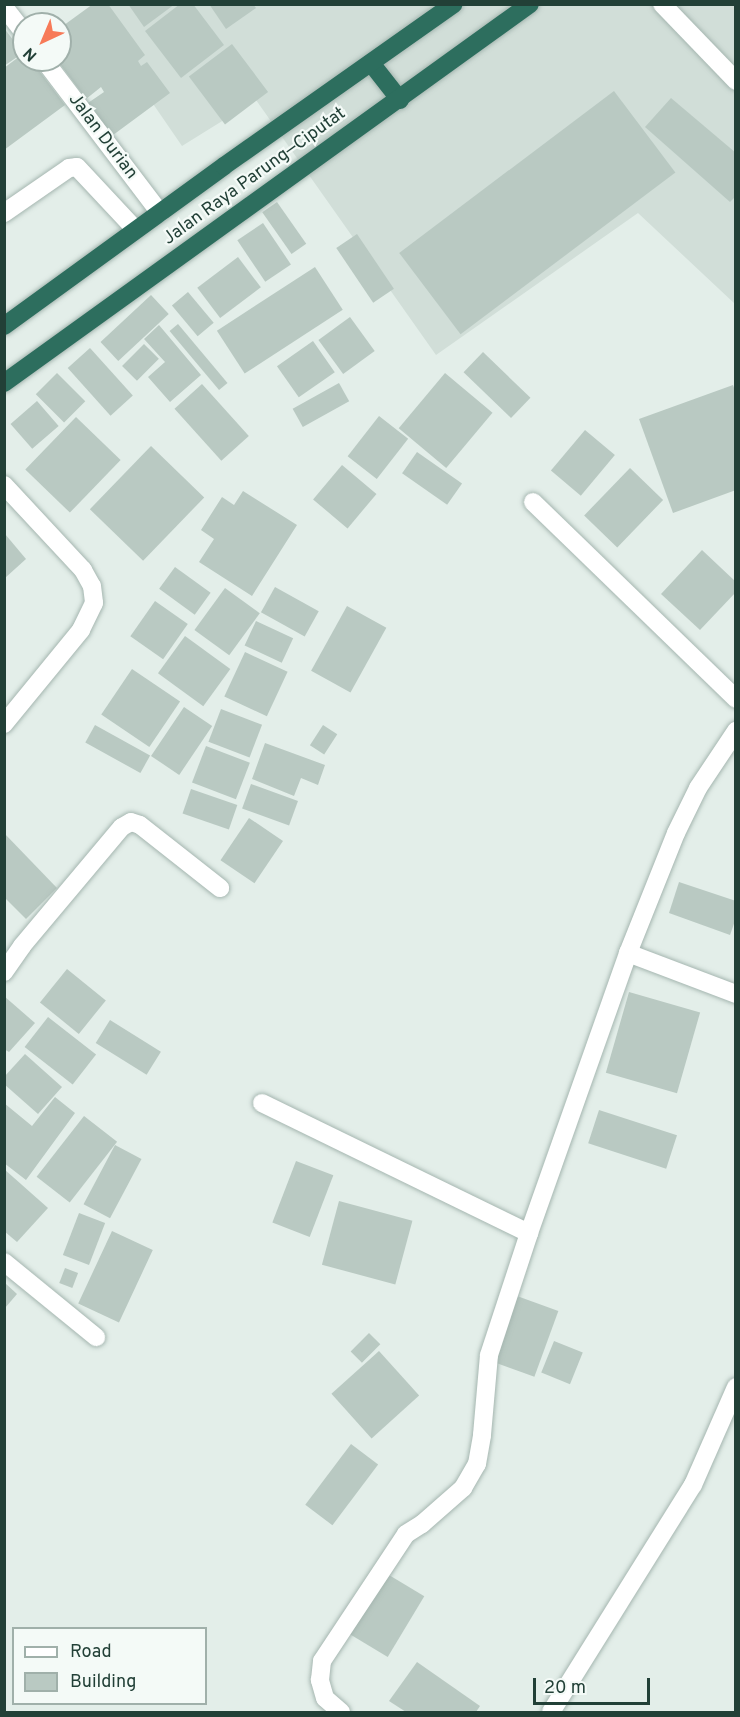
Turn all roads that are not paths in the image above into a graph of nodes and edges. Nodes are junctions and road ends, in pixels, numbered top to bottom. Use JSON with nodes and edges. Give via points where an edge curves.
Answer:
{"nodes":[{"id":1,"x":454,"y":4,"type":"edge"},
{"id":2,"x":530,"y":4,"type":"edge"},
{"id":3,"x":662,"y":4,"type":"edge"},
{"id":4,"x":372,"y":63,"type":"junction"},
{"id":5,"x":53,"y":72,"type":"edge"},
{"id":6,"x":735,"y":81,"type":"edge"},
{"id":7,"x":400,"y":99,"type":"junction"},
{"id":8,"x":4,"y":213,"type":"edge"},
{"id":9,"x":160,"y":213,"type":"junction"},
{"id":10,"x":136,"y":230,"type":"junction"},
{"id":11,"x":4,"y":326,"type":"edge"},
{"id":12,"x":4,"y":383,"type":"edge"},
{"id":13,"x":4,"y":485,"type":"edge"},
{"id":14,"x":533,"y":502,"type":"dead end"},
{"id":15,"x":735,"y":699,"type":"edge"},
{"id":16,"x":4,"y":724,"type":"edge"},
{"id":17,"x":735,"y":731,"type":"edge"},
{"id":18,"x":220,"y":888,"type":"dead end"},
{"id":19,"x":628,"y":953,"type":"junction"},
{"id":20,"x":4,"y":972,"type":"edge"},
{"id":21,"x":735,"y":994,"type":"edge"},
{"id":22,"x":262,"y":1103,"type":"dead end"},
{"id":23,"x":529,"y":1233,"type":"junction"},
{"id":24,"x":4,"y":1262,"type":"edge"},
{"id":25,"x":96,"y":1336,"type":"dead end"},
{"id":26,"x":735,"y":1387,"type":"edge"},
{"id":27,"x":341,"y":1713,"type":"edge"},
{"id":28,"x":551,"y":1713,"type":"edge"}],
"edges":[{"from":1,"to":4,"type":"highway","name":"Jalan Raya Parung—Ciputat"},
{"from":2,"to":7,"type":"highway","name":"Jalan Raya Parung—Ciputat"},
{"from":3,"to":6,"type":"street"},
{"from":4,"to":7,"type":"highway"},
{"from":4,"to":9,"type":"highway","name":"Jalan Raya Parung—Ciputat"},
{"from":5,"to":9,"type":"street","name":"Jalan Durian"},
{"from":7,"to":12,"type":"highway","name":"Jalan Raya Parung—Ciputat"},
{"from":8,"to":10,"type":"street","via":[[69,168],[77,167]]},
{"from":9,"to":10,"type":"highway","name":"Jalan Raya Parung—Ciputat"},
{"from":10,"to":11,"type":"highway","name":"Jalan Raya Parung—Ciputat"},
{"from":13,"to":16,"type":"street","via":[[83,570],[92,586],[94,603],[81,630]]},
{"from":14,"to":15,"type":"street"},
{"from":17,"to":19,"type":"street","via":[[693,797]]},
{"from":18,"to":20,"type":"street","via":[[131,822],[122,827]]},
{"from":19,"to":21,"type":"street"},
{"from":19,"to":23,"type":"street"},
{"from":22,"to":23,"type":"street"},
{"from":23,"to":27,"type":"street","via":[[489,1355],[477,1464],[463,1488],[406,1534],[322,1661],[320,1680],[325,1698]]},
{"from":24,"to":25,"type":"street"},
{"from":26,"to":28,"type":"street","via":[[693,1485]]}]}
